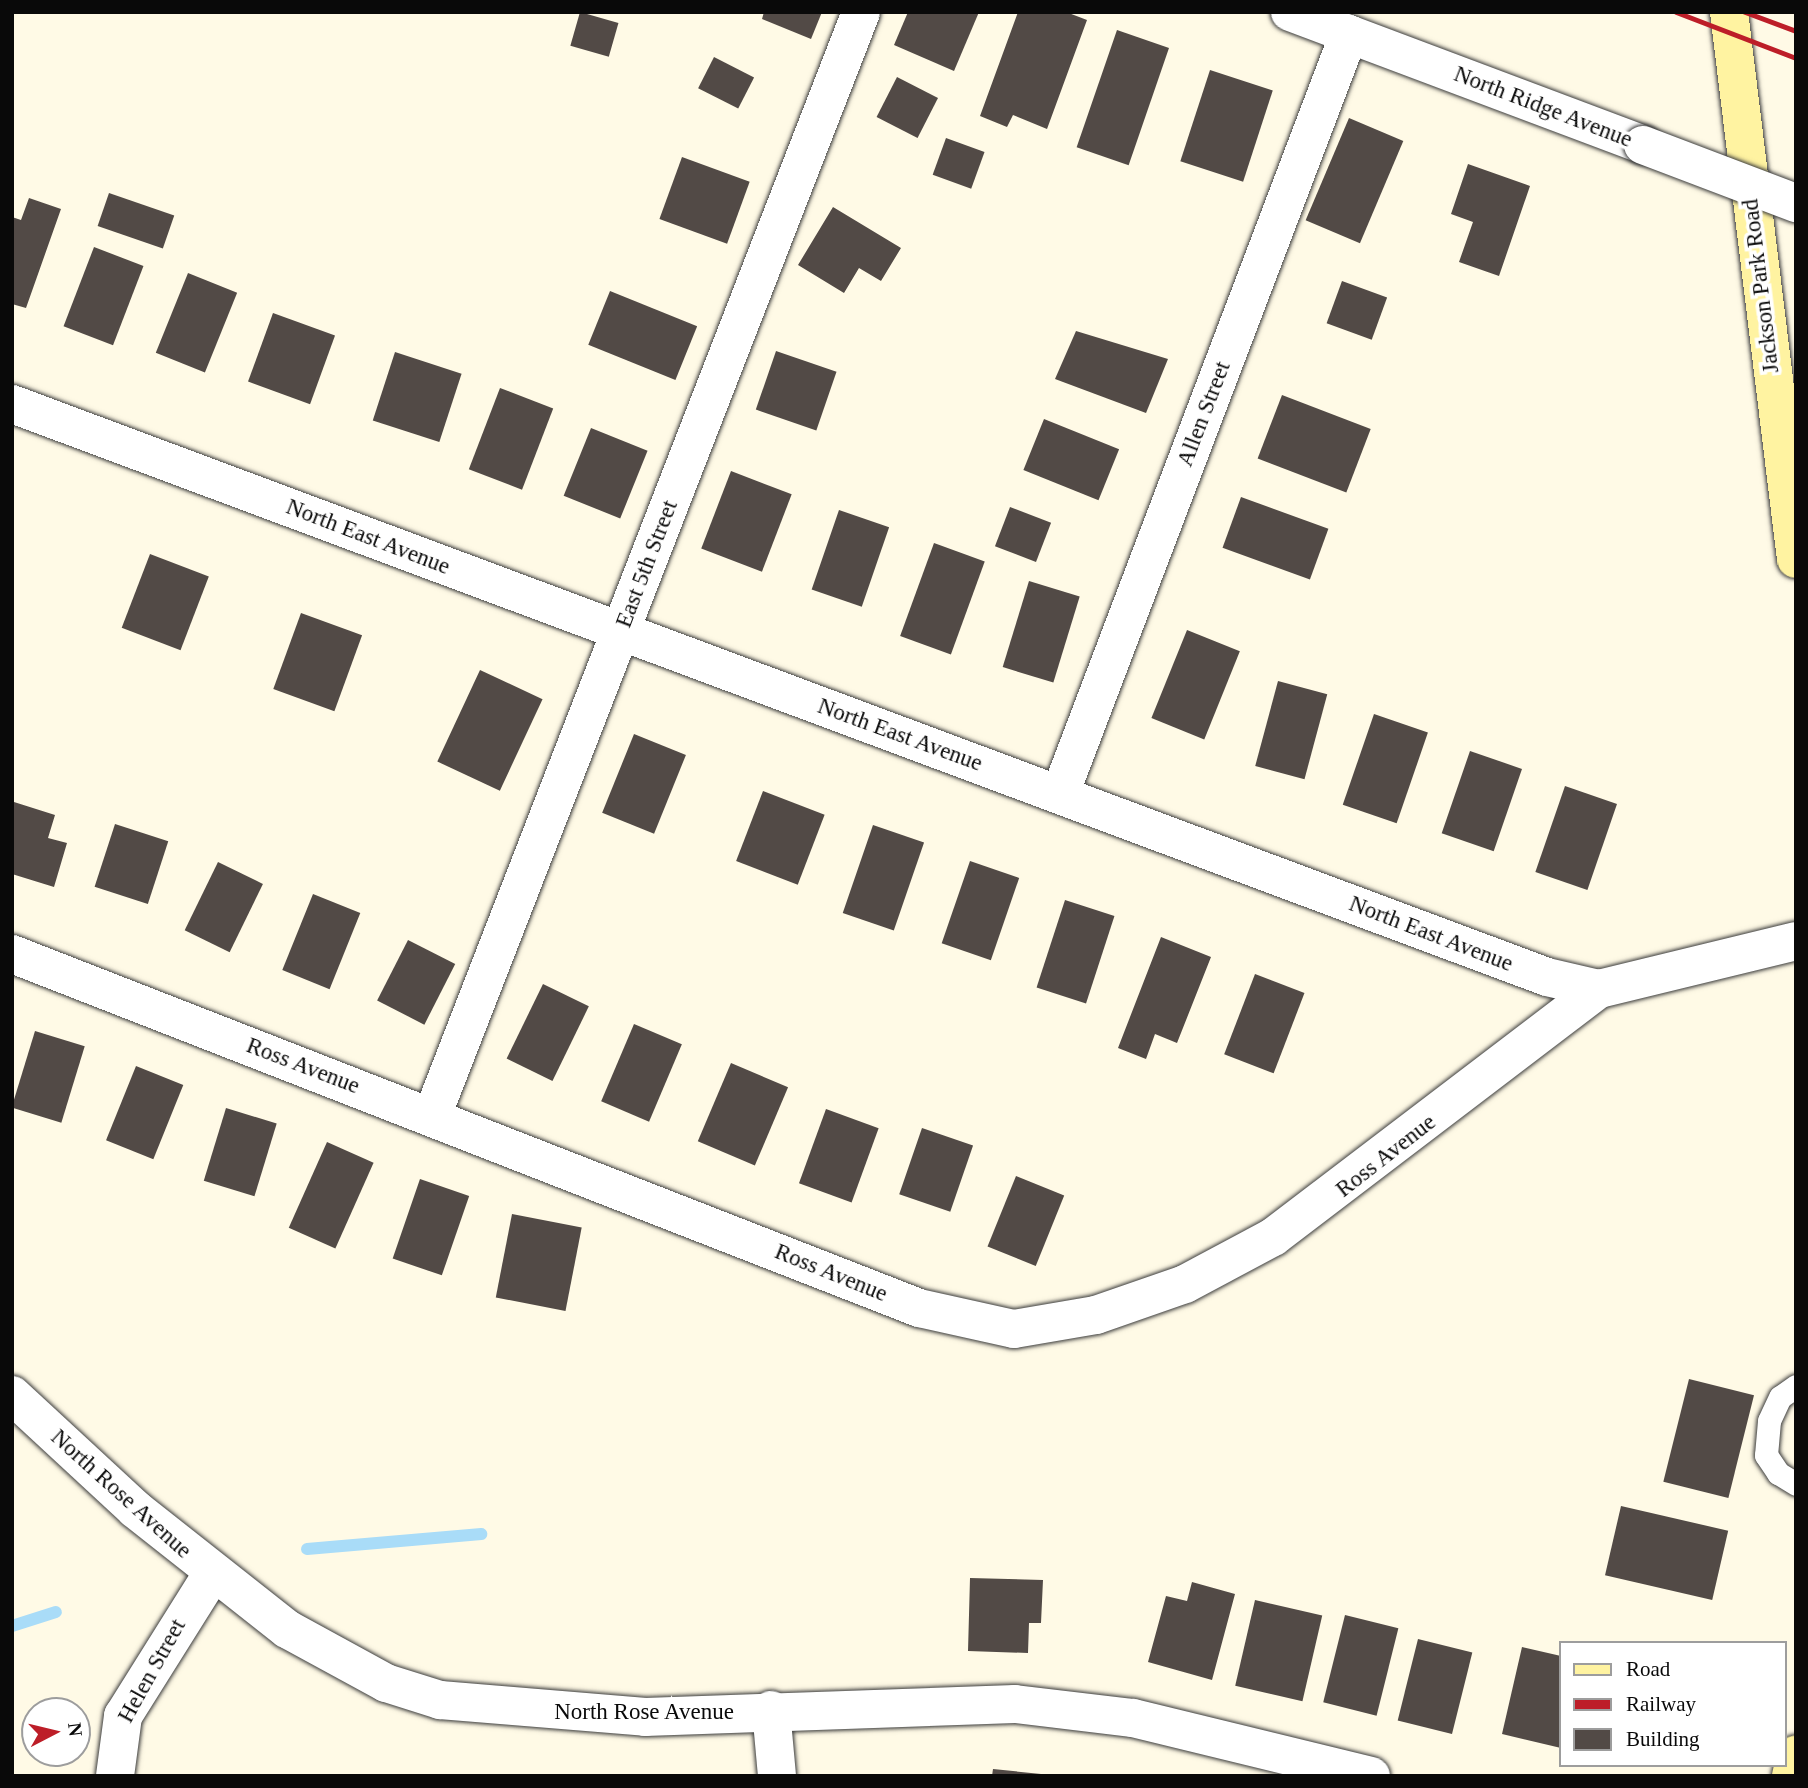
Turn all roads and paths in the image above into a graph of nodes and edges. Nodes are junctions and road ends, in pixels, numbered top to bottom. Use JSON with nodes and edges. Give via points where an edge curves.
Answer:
{"nodes":[{"id":1,"x":861,"y":12,"type":"edge"},
{"id":2,"x":1290,"y":12,"type":"edge"},
{"id":3,"x":1729,"y":12,"type":"edge"},
{"id":4,"x":1349,"y":34,"type":"junction"},
{"id":5,"x":1796,"y":203,"type":"edge"},
{"id":6,"x":12,"y":404,"type":"edge"},
{"id":7,"x":1796,"y":558,"type":"edge"},
{"id":8,"x":620,"y":632,"type":"junction"},
{"id":9,"x":1059,"y":793,"type":"junction"},
{"id":10,"x":1796,"y":941,"type":"edge"},
{"id":11,"x":12,"y":954,"type":"edge"},
{"id":12,"x":1599,"y":989,"type":"junction"},
{"id":13,"x":432,"y":1116,"type":"junction"},
{"id":14,"x":1796,"y":1386,"type":"edge"},
{"id":15,"x":12,"y":1395,"type":"edge"},
{"id":16,"x":1796,"y":1484,"type":"edge"},
{"id":17,"x":212,"y":1574,"type":"junction"},
{"id":18,"x":771,"y":1710,"type":"junction"},
{"id":19,"x":1796,"y":1755,"type":"edge"},
{"id":20,"x":115,"y":1776,"type":"edge"},
{"id":21,"x":777,"y":1776,"type":"edge"},
{"id":22,"x":1371,"y":1776,"type":"edge"},
{"id":23,"x":1791,"y":1776,"type":"edge"}],
"edges":[{"from":1,"to":8,"type":"street","name":"East 5th Street"},
{"from":2,"to":4,"type":"street","name":"North Ridge Avenue"},
{"from":3,"to":7,"type":"main road","name":"Jackson Park Road"},
{"from":4,"to":5,"type":"street","name":"North Ridge Avenue","bridge":true},
{"from":4,"to":9,"type":"street","name":"Allen Street"},
{"from":6,"to":8,"type":"street","name":"North East Avenue"},
{"from":8,"to":9,"type":"street","name":"North East Avenue"},
{"from":8,"to":13,"type":"street","name":"East 5th Street"},
{"from":9,"to":12,"type":"street","name":"North East Avenue","via":[[1547,977]]},
{"from":10,"to":12,"type":"street","name":"North East Avenue"},
{"from":11,"to":13,"type":"street","name":"Ross Avenue"},
{"from":12,"to":13,"type":"street","name":"Ross Avenue","via":[[1273,1237],[1185,1283],[1108,1311],[1014,1329],[919,1308]]},
{"from":14,"to":16,"type":"lane","via":[[1780,1397],[1769,1421],[1766,1455],[1778,1474]]},
{"from":15,"to":17,"type":"street","name":"North Rose Avenue"},
{"from":17,"to":18,"type":"street","name":"North Rose Avenue","via":[[287,1629],[386,1683],[440,1700],[645,1717]]},
{"from":17,"to":20,"type":"street","name":"Helen Street","via":[[123,1716]]},
{"from":18,"to":21,"type":"street"},
{"from":18,"to":22,"type":"street","name":"North Rose Avenue","via":[[1015,1704],[1133,1718]]},
{"from":19,"to":23,"type":"main road"}]}
